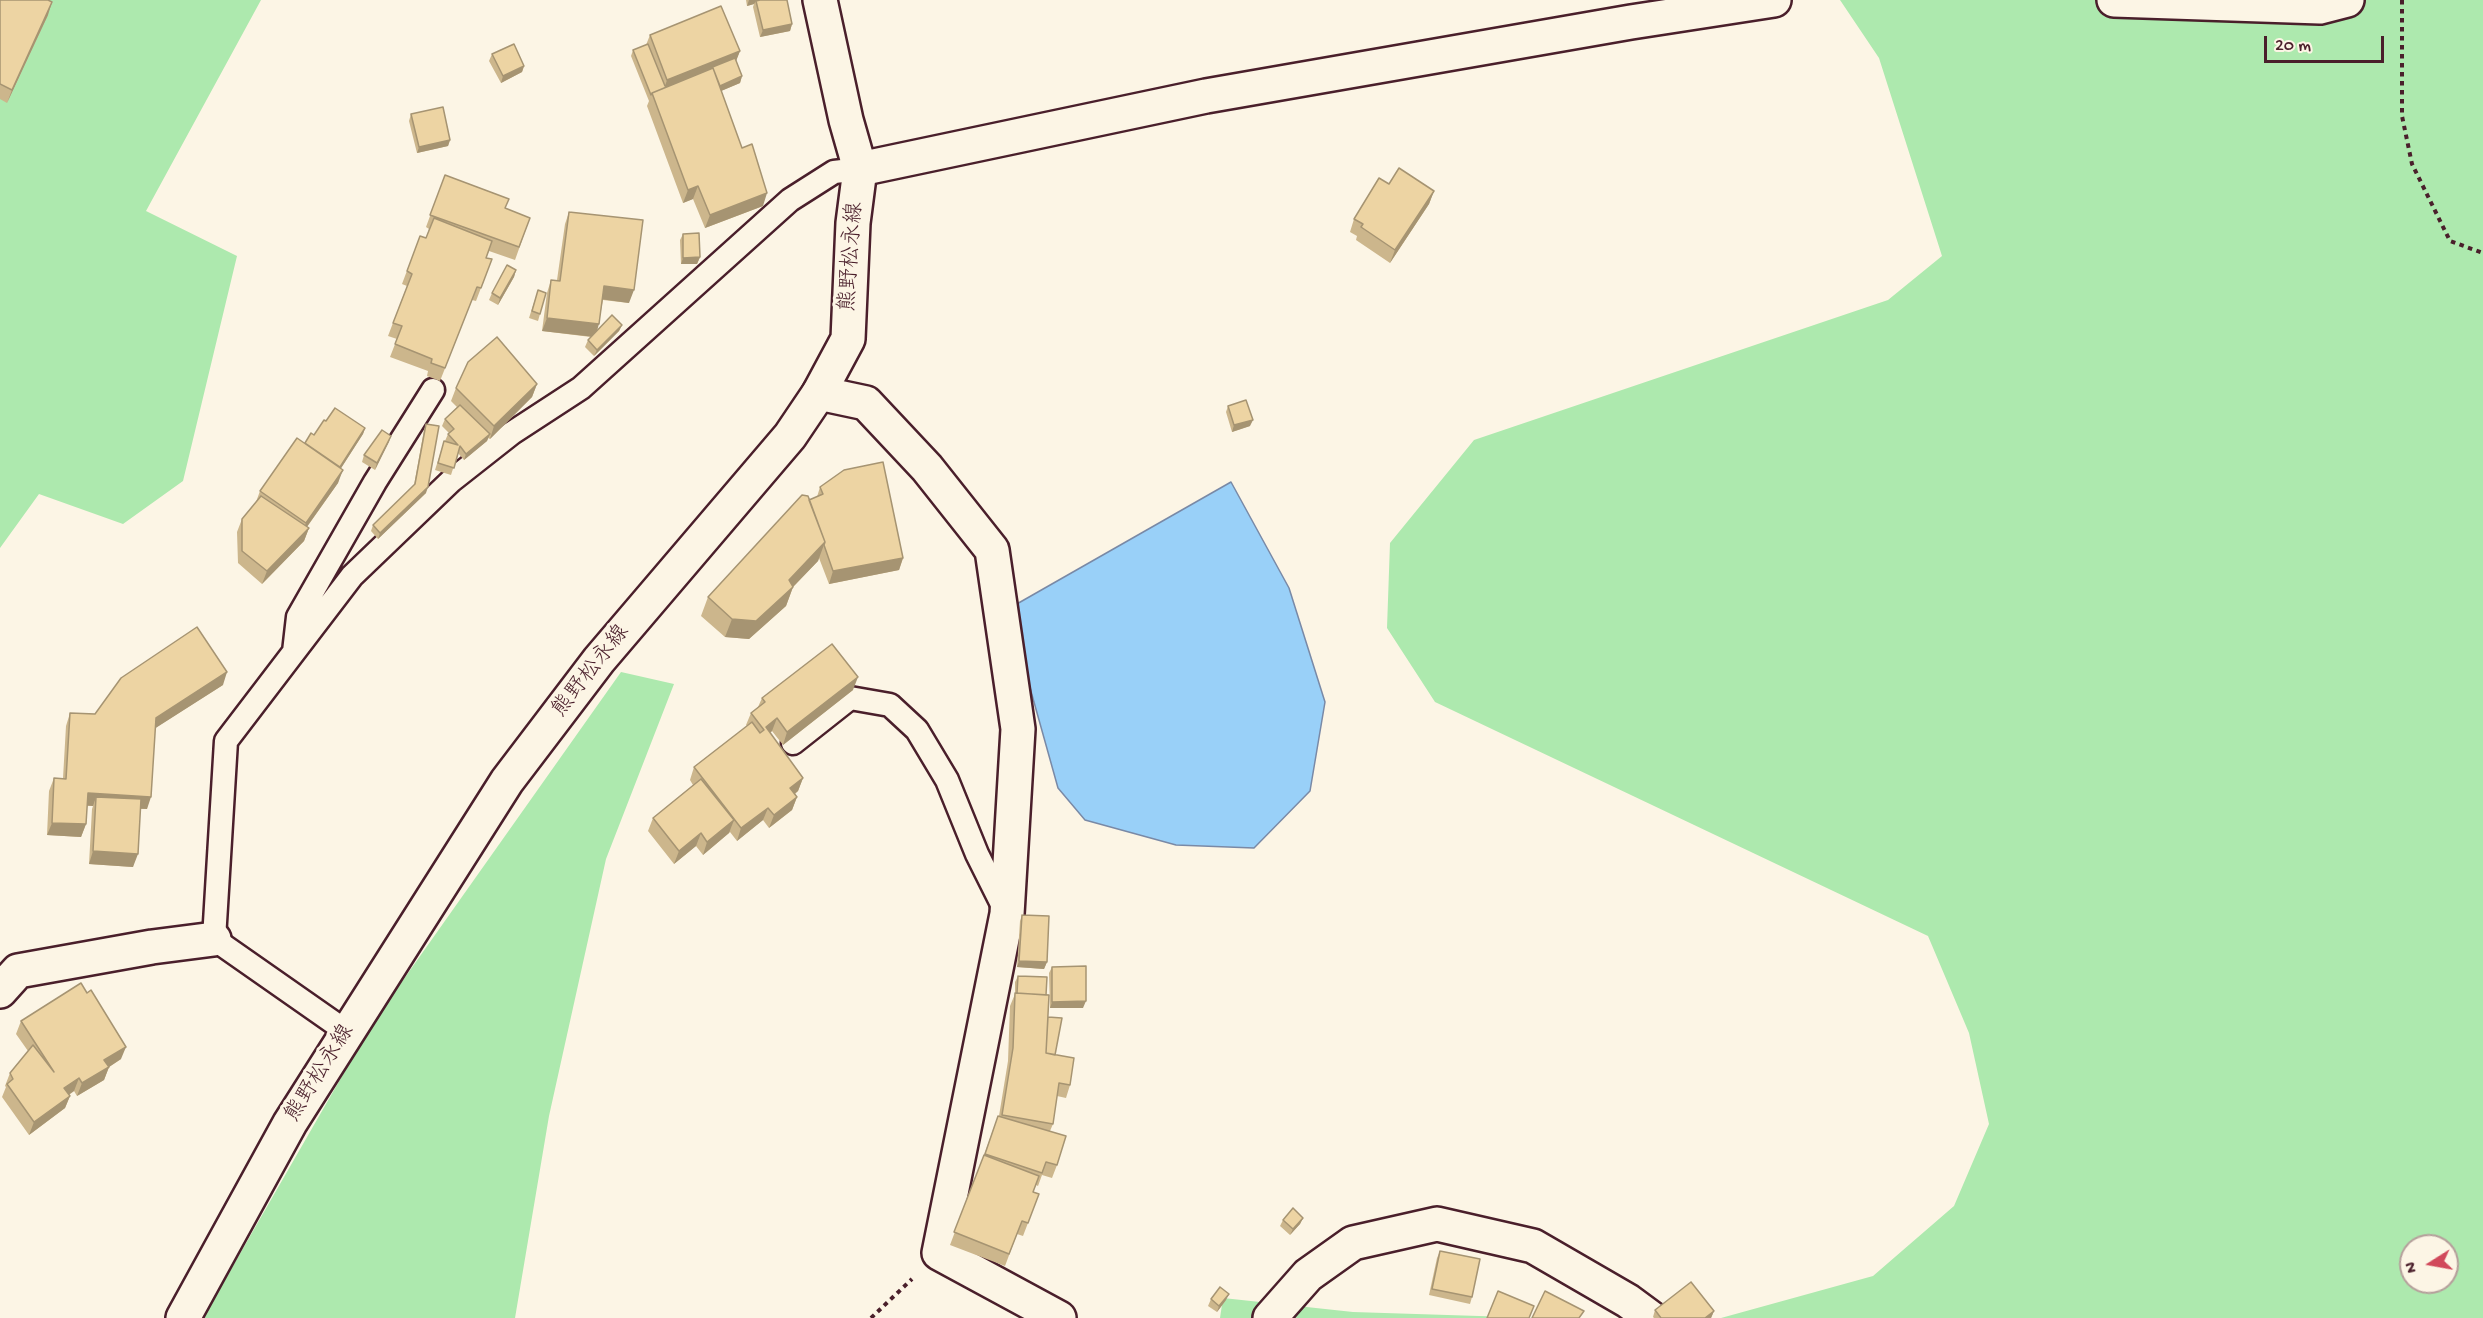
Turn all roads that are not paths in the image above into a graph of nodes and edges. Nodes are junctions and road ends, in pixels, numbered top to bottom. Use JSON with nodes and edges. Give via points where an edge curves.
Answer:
{"nodes":[{"id":1,"x":820,"y":0,"type":"edge"},
{"id":2,"x":1774,"y":0,"type":"edge"},
{"id":3,"x":2114,"y":0,"type":"edge"},
{"id":4,"x":2347,"y":0,"type":"edge"},
{"id":5,"x":861,"y":169,"type":"junction"},
{"id":6,"x":434,"y":390,"type":"dead end"},
{"id":7,"x":819,"y":393,"type":"junction"},
{"id":8,"x":294,"y":654,"type":"junction"},
{"id":9,"x":793,"y":743,"type":"edge"},
{"id":10,"x":1007,"y":914,"type":"junction"},
{"id":11,"x":214,"y":939,"type":"junction"},
{"id":12,"x":0,"y":991,"type":"edge"},
{"id":13,"x":347,"y":1032,"type":"junction"},
{"id":14,"x":183,"y":1318,"type":"edge"},
{"id":15,"x":1059,"y":1318,"type":"edge"},
{"id":16,"x":1270,"y":1318,"type":"edge"},
{"id":17,"x":1651,"y":1318,"type":"edge"}],
"edges":[{"from":1,"to":5,"type":"street","name":"熊野松永線","via":[[846,120]]},
{"from":2,"to":5,"type":"street","via":[[1206,96]]},
{"from":3,"to":4,"type":"street","via":[[2320,8]]},
{"from":5,"to":7,"type":"street","name":"熊野松永線","via":[[848,339]]},
{"from":5,"to":8,"type":"lane","via":[[834,172],[790,200],[582,388],[512,432],[451,481],[352,576]]},
{"from":6,"to":8,"type":"lane","via":[[375,482],[298,617]]},
{"from":7,"to":10,"type":"street","via":[[866,403],[927,468],[992,550],[1018,729]]},
{"from":7,"to":13,"type":"street","name":"熊野松永線","via":[[790,436],[599,660],[507,781]]},
{"from":8,"to":11,"type":"lane","via":[[226,741]]},
{"from":9,"to":10,"type":"lane","via":[[850,698],[890,705],[917,730],[947,780]]},
{"from":10,"to":15,"type":"street","via":[[939,1253]]},
{"from":11,"to":12,"type":"street","via":[[152,946],[18,972]]},
{"from":11,"to":13,"type":"lane"},
{"from":13,"to":14,"type":"street","name":"熊野松永線","via":[[290,1123]]},
{"from":16,"to":17,"type":"street","via":[[1308,1275],[1353,1243],[1437,1224],[1533,1246]]}]}
